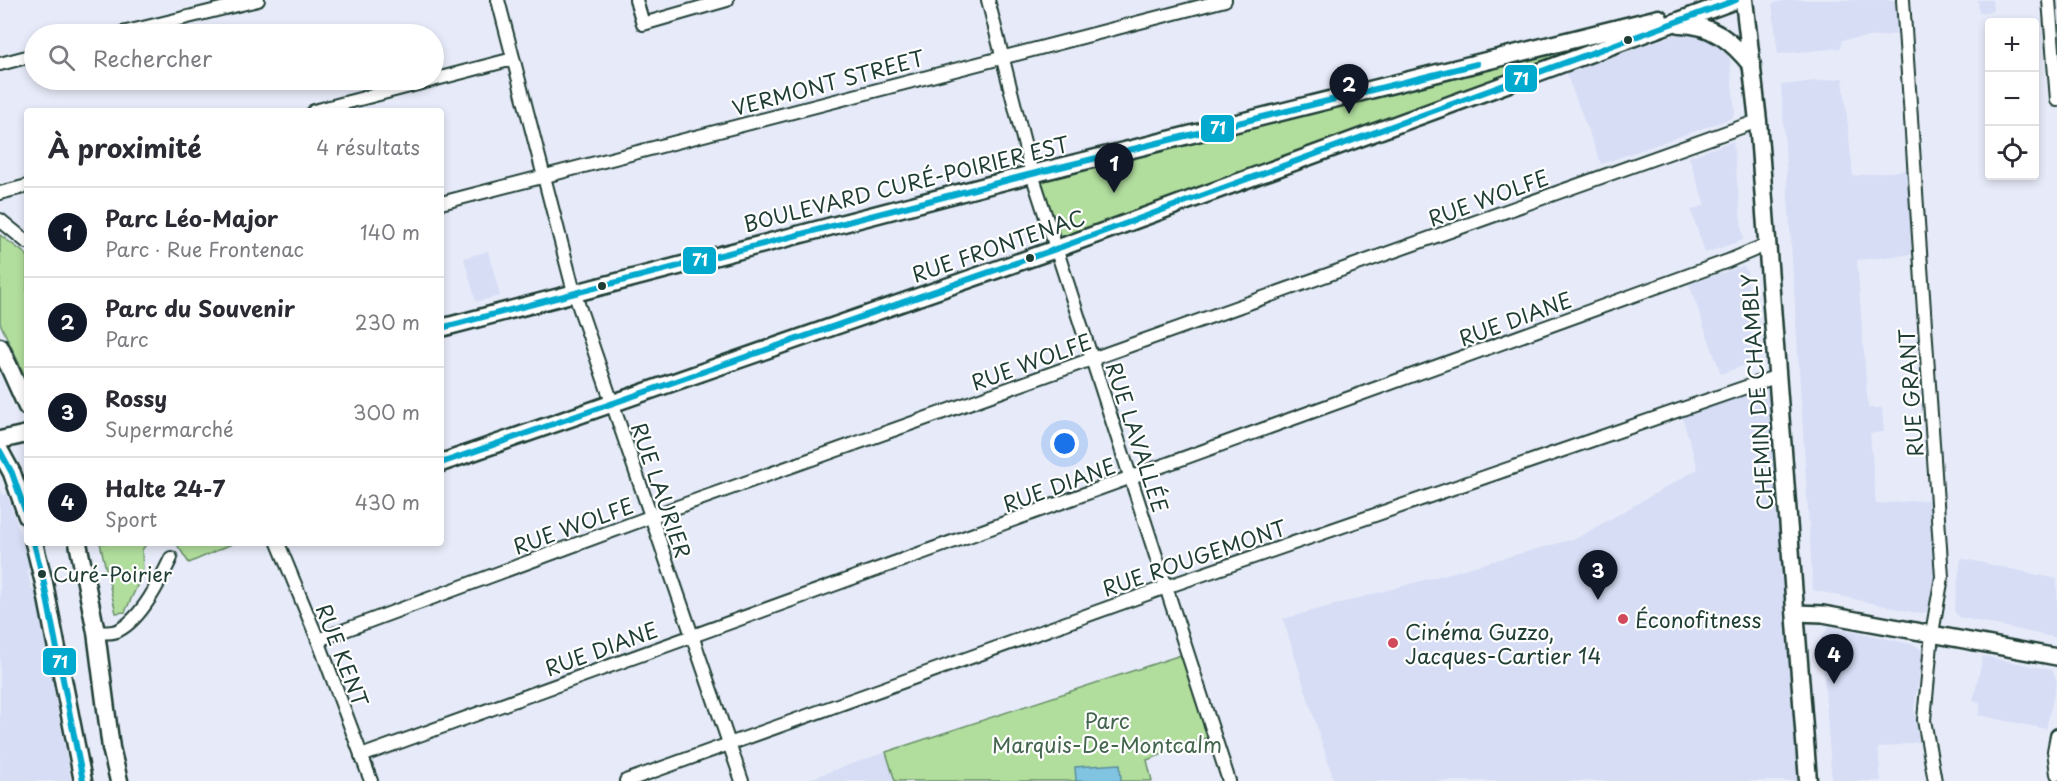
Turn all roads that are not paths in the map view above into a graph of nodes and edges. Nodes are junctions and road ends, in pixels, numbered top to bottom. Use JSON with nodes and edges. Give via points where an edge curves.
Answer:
{"nodes":[{"id":1,"x":258,"y":0,"type":"edge"},
{"id":2,"x":498,"y":0,"type":"edge"},
{"id":3,"x":636,"y":0,"type":"edge"},
{"id":4,"x":727,"y":0,"type":"edge"},
{"id":5,"x":988,"y":0,"type":"edge"},
{"id":6,"x":1225,"y":0,"type":"edge"},
{"id":7,"x":1735,"y":0,"type":"edge"},
{"id":8,"x":1744,"y":0,"type":"edge"},
{"id":9,"x":1903,"y":0,"type":"edge"},
{"id":10,"x":2049,"y":0,"type":"edge"},
{"id":11,"x":159,"y":24,"type":"edge"},
{"id":12,"x":1670,"y":24,"type":"junction"},
{"id":13,"x":1002,"y":56,"type":"junction"},
{"id":14,"x":24,"y":58,"type":"edge"},
{"id":15,"x":513,"y":59,"type":"junction"},
{"id":16,"x":0,"y":64,"type":"edge"},
{"id":17,"x":1752,"y":66,"type":"junction"},
{"id":18,"x":444,"y":77,"type":"edge"},
{"id":19,"x":394,"y":90,"type":"edge"},
{"id":20,"x":2057,"y":99,"type":"edge"},
{"id":21,"x":325,"y":108,"type":"edge"},
{"id":22,"x":1758,"y":121,"type":"junction"},
{"id":23,"x":1032,"y":174,"type":"junction"},
{"id":24,"x":543,"y":176,"type":"junction"},
{"id":25,"x":24,"y":187,"type":"edge"},
{"id":26,"x":0,"y":193,"type":"edge"},
{"id":27,"x":444,"y":202,"type":"edge"},
{"id":28,"x":0,"y":220,"type":"edge"},
{"id":29,"x":24,"y":240,"type":"edge"},
{"id":30,"x":1768,"y":244,"type":"junction"},
{"id":31,"x":1056,"y":249,"type":"junction"},
{"id":32,"x":574,"y":292,"type":"junction"},
{"id":33,"x":444,"y":327,"type":"edge"},
{"id":34,"x":0,"y":347,"type":"edge"},
{"id":35,"x":1092,"y":360,"type":"junction"},
{"id":36,"x":1778,"y":376,"type":"junction"},
{"id":37,"x":24,"y":400,"type":"edge"},
{"id":38,"x":612,"y":403,"type":"junction"},
{"id":39,"x":24,"y":435,"type":"edge"},
{"id":40,"x":0,"y":440,"type":"edge"},
{"id":41,"x":0,"y":451,"type":"edge"},
{"id":42,"x":444,"y":463,"type":"edge"},
{"id":43,"x":13,"y":473,"type":"edge"},
{"id":44,"x":1131,"y":478,"type":"junction"},
{"id":45,"x":24,"y":507,"type":"edge"},
{"id":46,"x":650,"y":517,"type":"junction"},
{"id":47,"x":35,"y":546,"type":"edge"},
{"id":48,"x":79,"y":546,"type":"edge"},
{"id":49,"x":279,"y":546,"type":"edge"},
{"id":50,"x":171,"y":558,"type":"dead end"},
{"id":51,"x":1166,"y":587,"type":"junction"},
{"id":52,"x":1795,"y":613,"type":"junction"},
{"id":53,"x":96,"y":632,"type":"junction"},
{"id":54,"x":1932,"y":633,"type":"junction"},
{"id":55,"x":691,"y":636,"type":"junction"},
{"id":56,"x":318,"y":640,"type":"junction"},
{"id":57,"x":2057,"y":657,"type":"edge"},
{"id":58,"x":2057,"y":735,"type":"edge"},
{"id":59,"x":729,"y":744,"type":"junction"},
{"id":60,"x":361,"y":756,"type":"junction"},
{"id":61,"x":2057,"y":774,"type":"edge"},
{"id":62,"x":82,"y":781,"type":"edge"},
{"id":63,"x":119,"y":781,"type":"edge"},
{"id":64,"x":371,"y":781,"type":"edge"},
{"id":65,"x":626,"y":781,"type":"edge"},
{"id":66,"x":742,"y":781,"type":"edge"},
{"id":67,"x":1229,"y":781,"type":"edge"},
{"id":68,"x":1808,"y":781,"type":"edge"},
{"id":69,"x":1935,"y":781,"type":"edge"}],
"edges":[{"from":1,"to":11,"type":"street"},
{"from":2,"to":15,"type":"street","name":"RUE LAURIER"},
{"from":3,"to":4,"type":"street","via":[[643,24]]},
{"from":5,"to":13,"type":"street","name":"RUE LAVALLÉE"},
{"from":6,"to":13,"type":"street","name":"VERMONT STREET"},
{"from":7,"to":12,"type":"main road","name":"RUE FRONTENAC"},
{"from":7,"to":23,"type":"main road","name":"BOULEVARD CURÉ-POIRIER EST"},
{"from":8,"to":17,"type":"main road","name":"CHEMIN DE CHAMBLY"},
{"from":9,"to":54,"type":"street","name":"RUE GRANT","via":[[1942,577]]},
{"from":10,"to":20,"type":"street"},
{"from":12,"to":17,"type":"main road","via":[[1705,27],[1724,38]]},
{"from":12,"to":31,"type":"main road","name":"RUE FRONTENAC"},
{"from":13,"to":23,"type":"street","name":"RUE LAVALLÉE"},
{"from":13,"to":24,"type":"street","name":"VERMONT STREET"},
{"from":14,"to":16,"type":"street"},
{"from":15,"to":18,"type":"street"},
{"from":15,"to":24,"type":"street","name":"RUE LAURIER"},
{"from":17,"to":22,"type":"main road","name":"CHEMIN DE CHAMBLY"},
{"from":19,"to":21,"type":"street"},
{"from":22,"to":30,"type":"main road","name":"CHEMIN DE CHAMBLY"},
{"from":22,"to":35,"type":"street","name":"RUE WOLFE"},
{"from":23,"to":31,"type":"street","name":"RUE LAVALLÉE"},
{"from":23,"to":32,"type":"main road","name":"BOULEVARD CURÉ-POIRIER EST"},
{"from":24,"to":27,"type":"street","name":"VERMONT STREET"},
{"from":24,"to":32,"type":"street","name":"RUE LAURIER"},
{"from":25,"to":26,"type":"street"},
{"from":28,"to":29,"type":"street"},
{"from":30,"to":36,"type":"main road","name":"CHEMIN DE CHAMBLY"},
{"from":30,"to":44,"type":"street","name":"RUE DIANE"},
{"from":31,"to":35,"type":"street","name":"RUE LAVALLÉE"},
{"from":31,"to":38,"type":"main road","name":"RUE FRONTENAC"},
{"from":32,"to":33,"type":"main road","name":"BOULEVARD CURÉ-POIRIER EST"},
{"from":32,"to":38,"type":"street","name":"RUE LAURIER"},
{"from":34,"to":37,"type":"main road"},
{"from":35,"to":44,"type":"street","name":"RUE LAVALLÉE"},
{"from":35,"to":46,"type":"street","name":"RUE WOLFE"},
{"from":36,"to":51,"type":"street","name":"RUE ROUGEMONT"},
{"from":36,"to":52,"type":"main road","name":"CHEMIN DE CHAMBLY"},
{"from":38,"to":42,"type":"main road","name":"RUE FRONTENAC"},
{"from":38,"to":46,"type":"street","name":"RUE LAURIER"},
{"from":39,"to":40,"type":"main road"},
{"from":41,"to":43,"type":"main road"},
{"from":43,"to":45,"type":"main road"},
{"from":44,"to":51,"type":"street","name":"RUE LAVALLÉE"},
{"from":44,"to":55,"type":"street","name":"RUE DIANE"},
{"from":46,"to":55,"type":"street","name":"RUE LAURIER"},
{"from":46,"to":56,"type":"street","name":"RUE WOLFE"},
{"from":47,"to":62,"type":"main road"},
{"from":48,"to":53,"type":"main road"},
{"from":49,"to":56,"type":"street","name":"RUE KENT"},
{"from":50,"to":53,"type":"street","via":[[131,622],[117,632]]},
{"from":51,"to":59,"type":"street","name":"RUE ROUGEMONT"},
{"from":51,"to":67,"type":"street","name":"RUE LAVALLÉE"},
{"from":52,"to":54,"type":"street","via":[[1823,614]]},
{"from":52,"to":68,"type":"main road","name":"CHEMIN DE CHAMBLY"},
{"from":53,"to":63,"type":"main road"},
{"from":54,"to":57,"type":"street"},
{"from":54,"to":69,"type":"street","name":"RUE GRANT","via":[[1924,720]]},
{"from":55,"to":59,"type":"street","name":"RUE LAURIER"},
{"from":55,"to":60,"type":"street","name":"RUE DIANE"},
{"from":56,"to":60,"type":"street","name":"RUE KENT"},
{"from":58,"to":61,"type":"street"},
{"from":59,"to":65,"type":"street","name":"RUE ROUGEMONT"},
{"from":59,"to":66,"type":"street","name":"RUE LAURIER"},
{"from":60,"to":64,"type":"street","name":"RUE KENT"}]}
